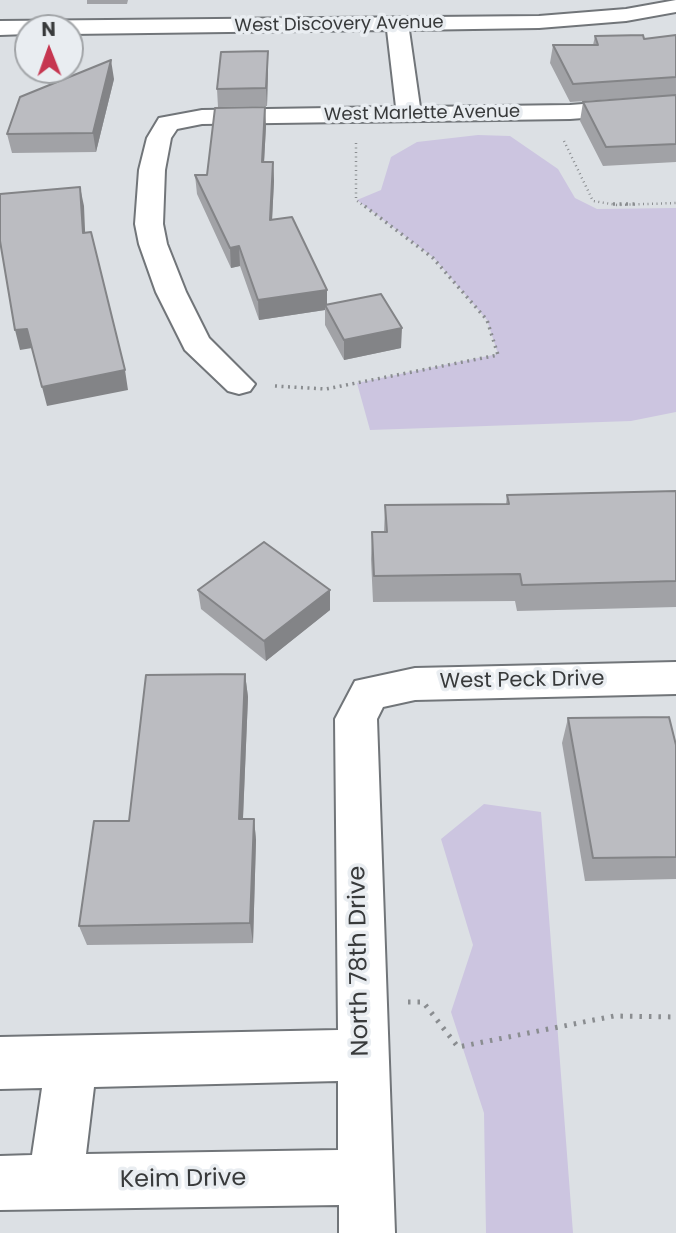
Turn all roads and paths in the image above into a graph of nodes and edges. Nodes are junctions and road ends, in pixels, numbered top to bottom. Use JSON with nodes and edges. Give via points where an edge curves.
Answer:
{"nodes":[{"id":1,"x":178,"y":0,"type":"edge"},
{"id":2,"x":676,"y":6,"type":"edge"},
{"id":3,"x":397,"y":25,"type":"junction"},
{"id":4,"x":173,"y":27,"type":"junction"},
{"id":5,"x":0,"y":28,"type":"edge"},
{"id":6,"x":676,"y":104,"type":"edge"},
{"id":7,"x":550,"y":112,"type":"junction"},
{"id":8,"x":371,"y":114,"type":"junction"},
{"id":9,"x":409,"y":114,"type":"junction"},
{"id":10,"x":676,"y":203,"type":"edge"},
{"id":11,"x":239,"y":384,"type":"joint"},
{"id":12,"x":676,"y":678,"type":"edge"},
{"id":13,"x":369,"y":693,"type":"joint"},
{"id":14,"x":361,"y":1002,"type":"junction"},
{"id":15,"x":676,"y":1017,"type":"edge"},
{"id":16,"x":362,"y":1055,"type":"junction"},
{"id":17,"x":71,"y":1062,"type":"junction"},
{"id":18,"x":0,"y":1063,"type":"edge"},
{"id":19,"x":365,"y":1177,"type":"junction"},
{"id":20,"x":55,"y":1182,"type":"junction"},
{"id":21,"x":0,"y":1183,"type":"edge"},
{"id":22,"x":367,"y":1233,"type":"edge"}],
"edges":[{"from":1,"to":4,"type":"street"},
{"from":2,"to":3,"type":"street","name":"West Discovery Avenue","via":[[587,19]]},
{"from":3,"to":4,"type":"street","name":"West Discovery Avenue"},
{"from":3,"to":9,"type":"street"},
{"from":4,"to":5,"type":"street","name":"West Discovery Avenue"},
{"from":6,"to":7,"type":"street","name":"West Marlette Avenue"},
{"from":7,"to":9,"type":"street","name":"West Marlette Avenue"},
{"from":7,"to":10,"type":"path","via":[[593,201]]},
{"from":8,"to":9,"type":"street","name":"West Marlette Avenue"},
{"from":8,"to":11,"type":"street","name":"West Marlette Avenue","via":[[202,117],[168,123],[159,138],[149,204],[153,244],[196,343]]},
{"from":8,"to":11,"type":"path","via":[[356,139],[356,200],[433,258],[487,320],[498,355],[326,389]]},
{"from":12,"to":13,"type":"street","name":"West Peck Drive","via":[[415,684]]},
{"from":13,"to":14,"type":"street","name":"North 78th Drive","via":[[356,719]]},
{"from":14,"to":15,"type":"path","via":[[422,1002],[458,1047],[614,1016]]},
{"from":14,"to":16,"type":"street","name":"North 78th Drive"},
{"from":16,"to":17,"type":"street"},
{"from":16,"to":19,"type":"street","name":"North 78th Drive"},
{"from":17,"to":18,"type":"street"},
{"from":17,"to":20,"type":"street"},
{"from":19,"to":20,"type":"street","name":"Keim Drive"},
{"from":19,"to":22,"type":"street","name":"North 78th Drive"},
{"from":20,"to":21,"type":"street","name":"Keim Drive"}]}
